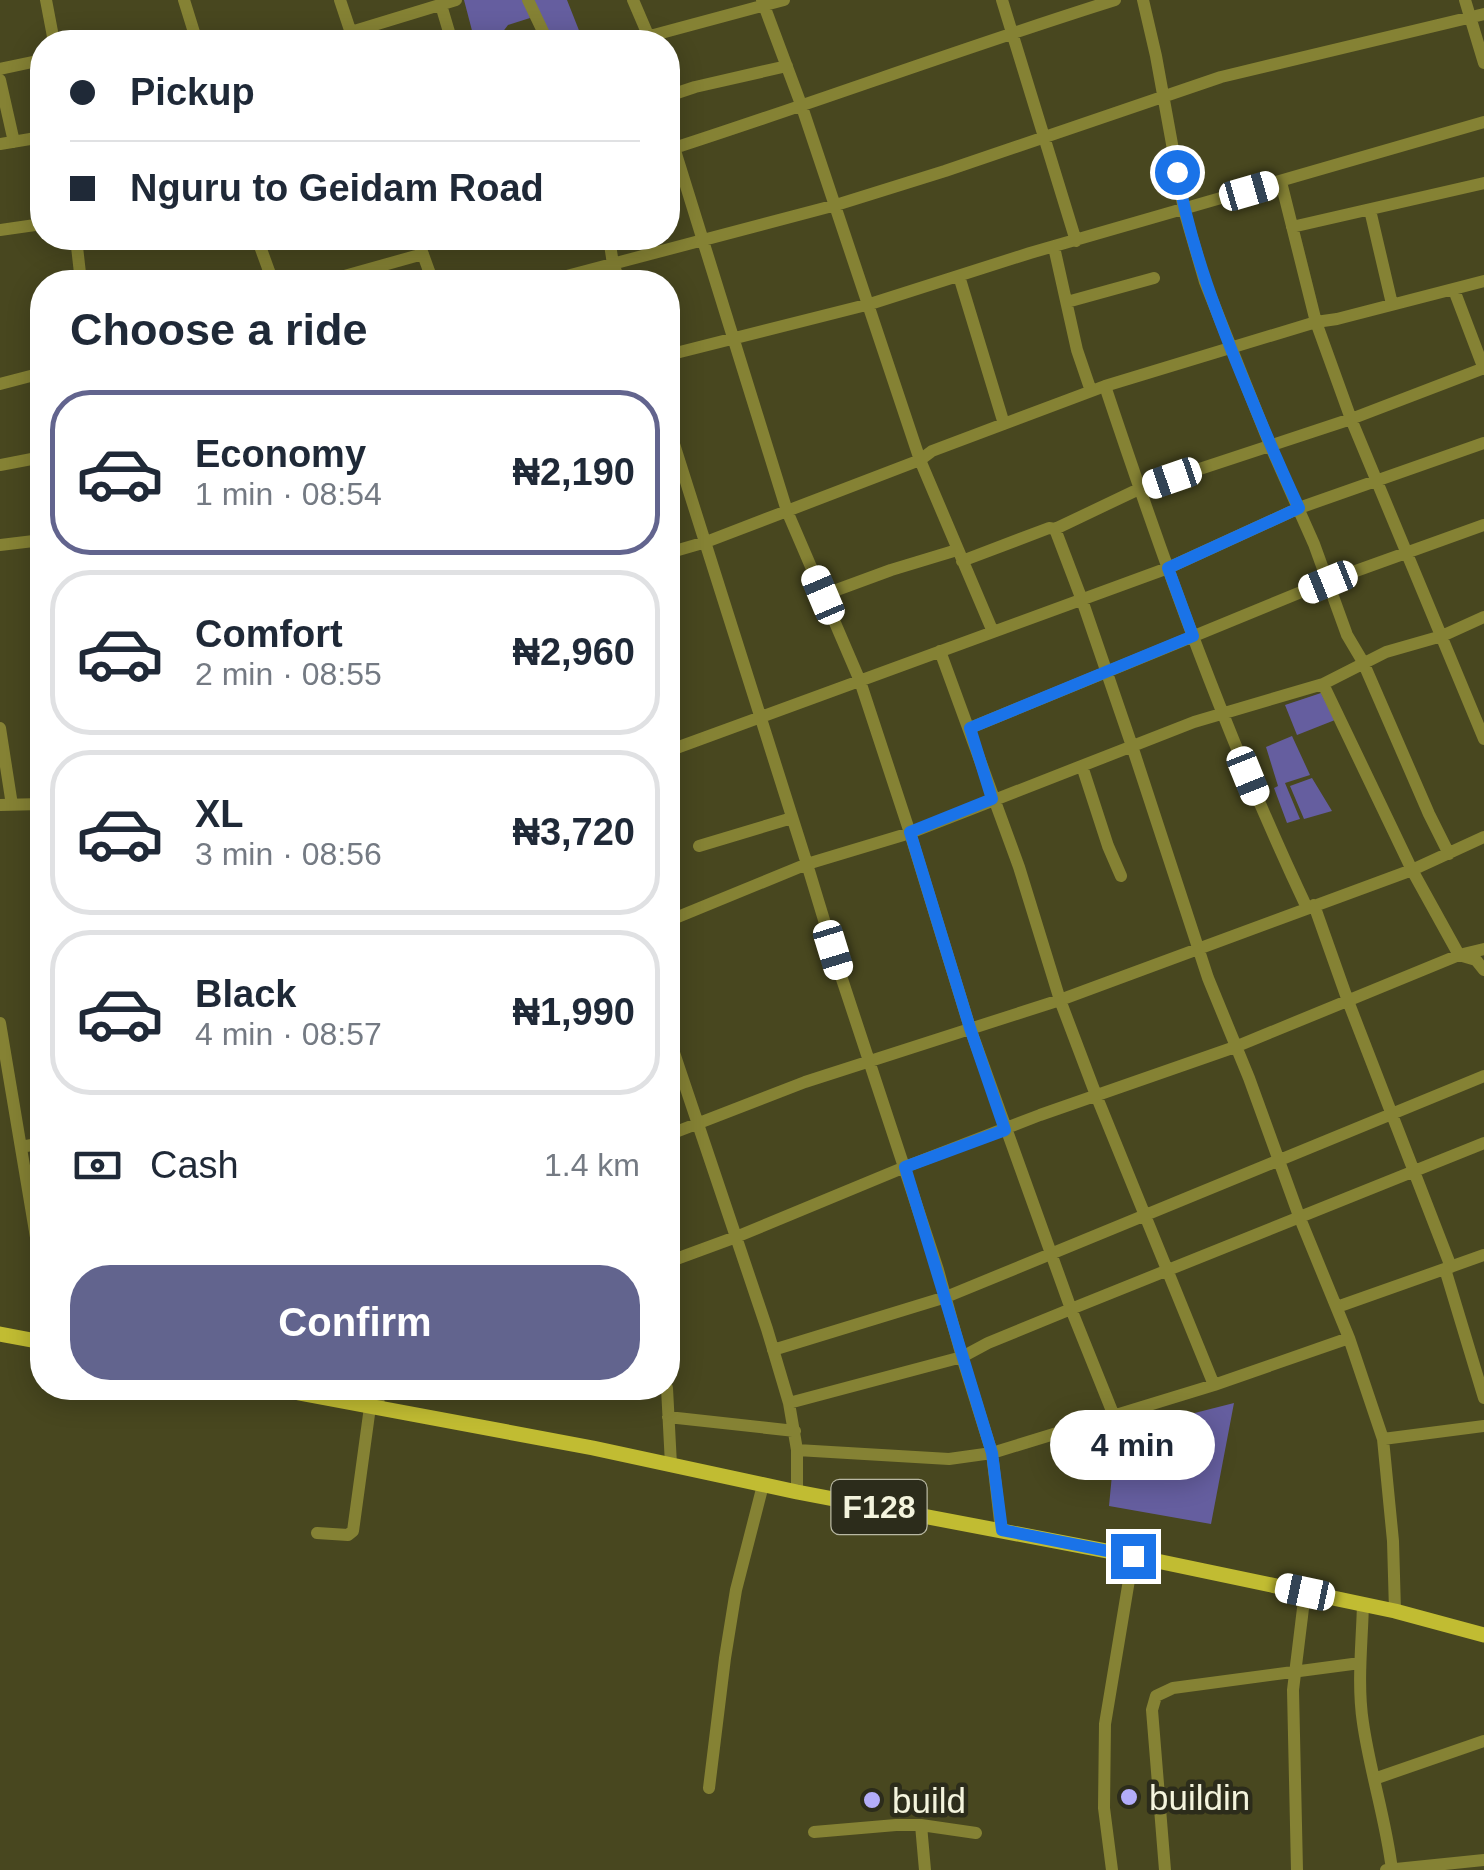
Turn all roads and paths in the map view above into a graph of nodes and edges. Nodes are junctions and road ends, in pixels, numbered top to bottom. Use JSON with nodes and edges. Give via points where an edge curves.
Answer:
{"nodes":[{"id":1,"x":46,"y":0,"type":"edge"},
{"id":2,"x":184,"y":0,"type":"edge"},
{"id":3,"x":340,"y":0,"type":"edge"},
{"id":4,"x":456,"y":0,"type":"edge"},
{"id":5,"x":528,"y":0,"type":"edge"},
{"id":6,"x":633,"y":0,"type":"edge"},
{"id":7,"x":784,"y":0,"type":"edge"},
{"id":8,"x":1002,"y":0,"type":"edge"},
{"id":9,"x":1115,"y":0,"type":"edge"},
{"id":10,"x":1143,"y":0,"type":"edge"},
{"id":11,"x":1465,"y":0,"type":"edge"},
{"id":12,"x":441,"y":4,"type":"junction"},
{"id":13,"x":763,"y":4,"type":"edge"},
{"id":14,"x":1477,"y":16,"type":"edge"},
{"id":15,"x":52,"y":30,"type":"edge"},
{"id":16,"x":193,"y":30,"type":"edge"},
{"id":17,"x":350,"y":30,"type":"edge"},
{"id":18,"x":371,"y":30,"type":"edge"},
{"id":19,"x":449,"y":30,"type":"edge"},
{"id":20,"x":542,"y":30,"type":"edge"},
{"id":21,"x":646,"y":30,"type":"edge"},
{"id":22,"x":679,"y":30,"type":"edge"},
{"id":23,"x":1012,"y":32,"type":"junction"},
{"id":24,"x":30,"y":63,"type":"edge"},
{"id":25,"x":1484,"y":63,"type":"edge"},
{"id":26,"x":787,"y":66,"type":"junction"},
{"id":27,"x":0,"y":69,"type":"edge"},
{"id":28,"x":0,"y":80,"type":"edge"},
{"id":29,"x":680,"y":92,"type":"edge"},
{"id":30,"x":1164,"y":95,"type":"junction"},
{"id":31,"x":802,"y":107,"type":"junction"},
{"id":32,"x":1484,"y":122,"type":"edge"},
{"id":33,"x":1043,"y":137,"type":"junction"},
{"id":34,"x":7,"y":143,"type":"edge"},
{"id":35,"x":680,"y":146,"type":"edge"},
{"id":36,"x":680,"y":178,"type":"edge"},
{"id":37,"x":1281,"y":182,"type":"junction"},
{"id":38,"x":1484,"y":183,"type":"edge"},
{"id":39,"x":836,"y":205,"type":"junction"},
{"id":40,"x":1184,"y":210,"type":"junction"},
{"id":41,"x":1370,"y":210,"type":"junction"},
{"id":42,"x":30,"y":226,"type":"edge"},
{"id":43,"x":1292,"y":227,"type":"junction"},
{"id":44,"x":0,"y":230,"type":"edge"},
{"id":45,"x":1076,"y":240,"type":"junction"},
{"id":46,"x":702,"y":242,"type":"junction"},
{"id":47,"x":1054,"y":246,"type":"junction"},
{"id":48,"x":680,"y":247,"type":"edge"},
{"id":49,"x":422,"y":250,"type":"edge"},
{"id":50,"x":611,"y":250,"type":"edge"},
{"id":51,"x":670,"y":250,"type":"edge"},
{"id":52,"x":423,"y":254,"type":"junction"},
{"id":53,"x":613,"y":264,"type":"junction"},
{"id":54,"x":366,"y":270,"type":"edge"},
{"id":55,"x":429,"y":270,"type":"edge"},
{"id":56,"x":590,"y":270,"type":"edge"},
{"id":57,"x":615,"y":270,"type":"edge"},
{"id":58,"x":958,"y":276,"type":"junction"},
{"id":59,"x":1154,"y":278,"type":"dead end"},
{"id":60,"x":1484,"y":280,"type":"edge"},
{"id":61,"x":1454,"y":290,"type":"junction"},
{"id":62,"x":1067,"y":302,"type":"junction"},
{"id":63,"x":870,"y":304,"type":"junction"},
{"id":64,"x":1392,"y":304,"type":"junction"},
{"id":65,"x":1316,"y":322,"type":"junction"},
{"id":66,"x":734,"y":338,"type":"junction"},
{"id":67,"x":1230,"y":348,"type":"junction"},
{"id":68,"x":680,"y":351,"type":"edge"},
{"id":69,"x":1484,"y":369,"type":"edge"},
{"id":70,"x":30,"y":375,"type":"edge"},
{"id":71,"x":0,"y":384,"type":"edge"},
{"id":72,"x":1098,"y":388,"type":"junction"},
{"id":73,"x":1351,"y":418,"type":"junction"},
{"id":74,"x":1004,"y":424,"type":"junction"},
{"id":75,"x":1484,"y":443,"type":"edge"},
{"id":76,"x":1270,"y":445,"type":"junction"},
{"id":77,"x":30,"y":459,"type":"edge"},
{"id":78,"x":920,"y":460,"type":"junction"},
{"id":79,"x":680,"y":463,"type":"edge"},
{"id":80,"x":0,"y":465,"type":"edge"},
{"id":81,"x":1378,"y":480,"type":"junction"},
{"id":82,"x":1139,"y":490,"type":"junction"},
{"id":83,"x":1299,"y":508,"type":"junction"},
{"id":84,"x":787,"y":511,"type":"junction"},
{"id":85,"x":1484,"y":524,"type":"edge"},
{"id":86,"x":1055,"y":529,"type":"junction"},
{"id":87,"x":30,"y":541,"type":"edge"},
{"id":88,"x":706,"y":542,"type":"junction"},
{"id":89,"x":0,"y":545,"type":"edge"},
{"id":90,"x":680,"y":550,"type":"edge"},
{"id":91,"x":1406,"y":553,"type":"junction"},
{"id":92,"x":959,"y":556,"type":"junction"},
{"id":93,"x":1168,"y":568,"type":"junction"},
{"id":94,"x":1328,"y":582,"type":"junction"},
{"id":95,"x":823,"y":595,"type":"junction"},
{"id":96,"x":1082,"y":600,"type":"junction"},
{"id":97,"x":1484,"y":618,"type":"edge"},
{"id":98,"x":992,"y":632,"type":"junction"},
{"id":99,"x":1193,"y":636,"type":"junction"},
{"id":100,"x":1442,"y":636,"type":"junction"},
{"id":101,"x":940,"y":650,"type":"junction"},
{"id":102,"x":1364,"y":662,"type":"junction"},
{"id":103,"x":1107,"y":672,"type":"junction"},
{"id":104,"x":860,"y":680,"type":"junction"},
{"id":105,"x":1323,"y":684,"type":"junction"},
{"id":106,"x":1222,"y":714,"type":"junction"},
{"id":107,"x":760,"y":717,"type":"junction"},
{"id":108,"x":0,"y":728,"type":"edge"},
{"id":109,"x":970,"y":728,"type":"junction"},
{"id":110,"x":1484,"y":739,"type":"edge"},
{"id":111,"x":1132,"y":746,"type":"junction"},
{"id":112,"x":680,"y":747,"type":"edge"},
{"id":113,"x":1082,"y":766,"type":"junction"},
{"id":114,"x":992,"y":799,"type":"junction"},
{"id":115,"x":6,"y":805,"type":"edge"},
{"id":116,"x":792,"y":818,"type":"junction"},
{"id":117,"x":910,"y":832,"type":"junction"},
{"id":118,"x":1484,"y":837,"type":"edge"},
{"id":119,"x":699,"y":846,"type":"dead end"},
{"id":120,"x":1449,"y":854,"type":"junction"},
{"id":121,"x":807,"y":864,"type":"junction"},
{"id":122,"x":1412,"y":870,"type":"junction"},
{"id":123,"x":1121,"y":876,"type":"dead end"},
{"id":124,"x":1310,"y":907,"type":"junction"},
{"id":125,"x":680,"y":916,"type":"edge"},
{"id":126,"x":1197,"y":948,"type":"junction"},
{"id":127,"x":1484,"y":949,"type":"edge"},
{"id":128,"x":1459,"y":955,"type":"junction"},
{"id":129,"x":1484,"y":970,"type":"edge"},
{"id":130,"x":1060,"y":1000,"type":"junction"},
{"id":131,"x":1348,"y":1001,"type":"junction"},
{"id":132,"x":0,"y":1023,"type":"edge"},
{"id":133,"x":970,"y":1028,"type":"junction"},
{"id":134,"x":1234,"y":1047,"type":"junction"},
{"id":135,"x":869,"y":1060,"type":"junction"},
{"id":136,"x":680,"y":1071,"type":"edge"},
{"id":137,"x":1484,"y":1076,"type":"edge"},
{"id":138,"x":1096,"y":1095,"type":"junction"},
{"id":139,"x":1392,"y":1114,"type":"junction"},
{"id":140,"x":698,"y":1124,"type":"junction"},
{"id":141,"x":1005,"y":1130,"type":"junction"},
{"id":142,"x":680,"y":1131,"type":"edge"},
{"id":143,"x":1484,"y":1143,"type":"edge"},
{"id":144,"x":30,"y":1145,"type":"edge"},
{"id":145,"x":21,"y":1147,"type":"junction"},
{"id":146,"x":1278,"y":1162,"type":"junction"},
{"id":147,"x":905,"y":1167,"type":"junction"},
{"id":148,"x":1414,"y":1171,"type":"junction"},
{"id":149,"x":30,"y":1201,"type":"edge"},
{"id":150,"x":1146,"y":1216,"type":"junction"},
{"id":151,"x":1299,"y":1216,"type":"junction"},
{"id":152,"x":736,"y":1237,"type":"junction"},
{"id":153,"x":1053,"y":1254,"type":"junction"},
{"id":154,"x":1484,"y":1255,"type":"edge"},
{"id":155,"x":680,"y":1258,"type":"edge"},
{"id":156,"x":1448,"y":1268,"type":"junction"},
{"id":157,"x":1168,"y":1272,"type":"junction"},
{"id":158,"x":946,"y":1296,"type":"junction"},
{"id":159,"x":1337,"y":1307,"type":"junction"},
{"id":160,"x":1071,"y":1309,"type":"junction"},
{"id":161,"x":0,"y":1334,"type":"edge"},
{"id":162,"x":1349,"y":1338,"type":"junction"},
{"id":163,"x":30,"y":1340,"type":"edge"},
{"id":164,"x":773,"y":1350,"type":"junction"},
{"id":165,"x":962,"y":1357,"type":"junction"},
{"id":166,"x":1214,"y":1385,"type":"junction"},
{"id":167,"x":1484,"y":1398,"type":"edge"},
{"id":168,"x":334,"y":1400,"type":"edge"},
{"id":169,"x":375,"y":1400,"type":"edge"},
{"id":170,"x":667,"y":1400,"type":"edge"},
{"id":171,"x":788,"y":1403,"type":"junction"},
{"id":172,"x":375,"y":1408,"type":"junction"},
{"id":173,"x":1114,"y":1416,"type":"junction"},
{"id":174,"x":668,"y":1417,"type":"junction"},
{"id":175,"x":1484,"y":1426,"type":"edge"},
{"id":176,"x":795,"y":1430,"type":"junction"},
{"id":177,"x":1383,"y":1439,"type":"junction"},
{"id":178,"x":797,"y":1450,"type":"junction"},
{"id":179,"x":992,"y":1453,"type":"junction"},
{"id":180,"x":671,"y":1465,"type":"junction"},
{"id":181,"x":763,"y":1485,"type":"junction"},
{"id":182,"x":797,"y":1492,"type":"junction"},
{"id":183,"x":1002,"y":1530,"type":"junction"},
{"id":184,"x":317,"y":1534,"type":"dead end"},
{"id":185,"x":1133,"y":1556,"type":"junction"},
{"id":186,"x":1305,"y":1592,"type":"junction"},
{"id":187,"x":1363,"y":1604,"type":"junction"},
{"id":188,"x":1395,"y":1611,"type":"junction"},
{"id":189,"x":1483,"y":1633,"type":"edge"},
{"id":190,"x":1360,"y":1663,"type":"junction"},
{"id":191,"x":1295,"y":1672,"type":"junction"},
{"id":192,"x":1484,"y":1741,"type":"edge"},
{"id":193,"x":1374,"y":1779,"type":"junction"},
{"id":194,"x":709,"y":1788,"type":"dead end"},
{"id":195,"x":922,"y":1825,"type":"junction"},
{"id":196,"x":814,"y":1832,"type":"dead end"},
{"id":197,"x":976,"y":1833,"type":"dead end"},
{"id":198,"x":1484,"y":1860,"type":"edge"},
{"id":199,"x":925,"y":1870,"type":"edge"},
{"id":200,"x":1112,"y":1870,"type":"edge"},
{"id":201,"x":1165,"y":1870,"type":"edge"},
{"id":202,"x":1297,"y":1870,"type":"edge"},
{"id":203,"x":1390,"y":1870,"type":"edge"}],
"edges":[{"from":1,"to":15,"type":"street"},
{"from":2,"to":16,"type":"street"},
{"from":3,"to":17,"type":"street"},
{"from":4,"to":12,"type":"street"},
{"from":5,"to":20,"type":"street"},
{"from":6,"to":21,"type":"street"},
{"from":7,"to":13,"type":"street"},
{"from":8,"to":23,"type":"street"},
{"from":9,"to":23,"type":"street"},
{"from":10,"to":30,"type":"street"},
{"from":11,"to":14,"type":"street"},
{"from":12,"to":18,"type":"street"},
{"from":12,"to":19,"type":"street"},
{"from":13,"to":22,"type":"street"},
{"from":13,"to":26,"type":"street"},
{"from":14,"to":25,"type":"street"},
{"from":14,"to":30,"type":"street"},
{"from":23,"to":31,"type":"street"},
{"from":23,"to":33,"type":"street"},
{"from":24,"to":27,"type":"street"},
{"from":26,"to":29,"type":"street"},
{"from":26,"to":31,"type":"street"},
{"from":28,"to":34,"type":"street"},
{"from":30,"to":33,"type":"street"},
{"from":30,"to":40,"type":"street"},
{"from":31,"to":35,"type":"street"},
{"from":31,"to":39,"type":"street"},
{"from":32,"to":37,"type":"street"},
{"from":33,"to":39,"type":"street"},
{"from":33,"to":45,"type":"street"},
{"from":36,"to":46,"type":"street"},
{"from":37,"to":40,"type":"street"},
{"from":37,"to":43,"type":"street"},
{"from":38,"to":41,"type":"street"},
{"from":39,"to":46,"type":"street"},
{"from":39,"to":63,"type":"street"},
{"from":40,"to":45,"type":"street"},
{"from":40,"to":67,"type":"street"},
{"from":41,"to":43,"type":"street"},
{"from":41,"to":64,"type":"street"},
{"from":42,"to":44,"type":"street"},
{"from":43,"to":65,"type":"street"},
{"from":45,"to":47,"type":"street"},
{"from":46,"to":48,"type":"street"},
{"from":46,"to":66,"type":"street"},
{"from":47,"to":58,"type":"street"},
{"from":47,"to":62,"type":"street"},
{"from":49,"to":52,"type":"street"},
{"from":50,"to":53,"type":"street"},
{"from":51,"to":53,"type":"street"},
{"from":52,"to":54,"type":"street"},
{"from":52,"to":55,"type":"street"},
{"from":53,"to":56,"type":"street"},
{"from":53,"to":57,"type":"street"},
{"from":58,"to":63,"type":"street"},
{"from":58,"to":74,"type":"street"},
{"from":59,"to":62,"type":"street"},
{"from":60,"to":61,"type":"street"},
{"from":61,"to":64,"type":"street"},
{"from":61,"to":69,"type":"street"},
{"from":62,"to":72,"type":"street","via":[[1076,350]]},
{"from":63,"to":66,"type":"street"},
{"from":63,"to":78,"type":"street"},
{"from":64,"to":65,"type":"street"},
{"from":65,"to":67,"type":"street"},
{"from":65,"to":73,"type":"street"},
{"from":66,"to":68,"type":"street"},
{"from":66,"to":84,"type":"street"},
{"from":67,"to":72,"type":"street"},
{"from":67,"to":76,"type":"street"},
{"from":69,"to":73,"type":"street"},
{"from":70,"to":71,"type":"street"},
{"from":72,"to":74,"type":"street"},
{"from":72,"to":82,"type":"street"},
{"from":73,"to":76,"type":"street"},
{"from":73,"to":81,"type":"street"},
{"from":74,"to":78,"type":"street"},
{"from":75,"to":81,"type":"street"},
{"from":76,"to":82,"type":"street"},
{"from":76,"to":83,"type":"street"},
{"from":77,"to":80,"type":"street"},
{"from":78,"to":84,"type":"street"},
{"from":78,"to":92,"type":"street"},
{"from":79,"to":88,"type":"street"},
{"from":81,"to":83,"type":"street"},
{"from":81,"to":91,"type":"street"},
{"from":82,"to":86,"type":"street"},
{"from":82,"to":93,"type":"street"},
{"from":83,"to":93,"type":"street"},
{"from":83,"to":94,"type":"street"},
{"from":84,"to":88,"type":"street"},
{"from":84,"to":95,"type":"street"},
{"from":85,"to":91,"type":"street"},
{"from":86,"to":92,"type":"street"},
{"from":86,"to":96,"type":"street"},
{"from":87,"to":89,"type":"street"},
{"from":88,"to":90,"type":"street"},
{"from":88,"to":107,"type":"street"},
{"from":91,"to":94,"type":"street"},
{"from":91,"to":100,"type":"street"},
{"from":92,"to":95,"type":"street","via":[[891,570]]},
{"from":92,"to":98,"type":"street"},
{"from":93,"to":96,"type":"street"},
{"from":93,"to":99,"type":"street"},
{"from":94,"to":99,"type":"street"},
{"from":94,"to":102,"type":"street"},
{"from":95,"to":104,"type":"street"},
{"from":96,"to":98,"type":"street"},
{"from":96,"to":103,"type":"street"},
{"from":97,"to":100,"type":"street"},
{"from":98,"to":101,"type":"street"},
{"from":99,"to":103,"type":"street"},
{"from":99,"to":106,"type":"street"},
{"from":100,"to":102,"type":"street"},
{"from":100,"to":110,"type":"street"},
{"from":101,"to":104,"type":"street"},
{"from":101,"to":109,"type":"street"},
{"from":102,"to":105,"type":"street"},
{"from":102,"to":120,"type":"street"},
{"from":103,"to":109,"type":"street"},
{"from":103,"to":111,"type":"street"},
{"from":104,"to":107,"type":"street"},
{"from":104,"to":117,"type":"street"},
{"from":105,"to":106,"type":"street"},
{"from":105,"to":122,"type":"street"},
{"from":106,"to":111,"type":"street"},
{"from":106,"to":124,"type":"street"},
{"from":107,"to":112,"type":"street"},
{"from":107,"to":116,"type":"street"},
{"from":108,"to":115,"type":"street"},
{"from":109,"to":114,"type":"street"},
{"from":111,"to":113,"type":"street"},
{"from":111,"to":126,"type":"street"},
{"from":113,"to":114,"type":"street"},
{"from":113,"to":123,"type":"street"},
{"from":114,"to":117,"type":"street"},
{"from":114,"to":130,"type":"street"},
{"from":116,"to":119,"type":"street"},
{"from":116,"to":121,"type":"street"},
{"from":117,"to":121,"type":"street"},
{"from":117,"to":133,"type":"street"},
{"from":118,"to":120,"type":"street"},
{"from":120,"to":122,"type":"street"},
{"from":121,"to":125,"type":"street"},
{"from":121,"to":135,"type":"street"},
{"from":122,"to":124,"type":"street"},
{"from":122,"to":128,"type":"street"},
{"from":124,"to":126,"type":"street"},
{"from":124,"to":131,"type":"street"},
{"from":126,"to":130,"type":"street"},
{"from":126,"to":134,"type":"street"},
{"from":127,"to":128,"type":"street"},
{"from":128,"to":129,"type":"street"},
{"from":128,"to":131,"type":"street"},
{"from":130,"to":133,"type":"street"},
{"from":130,"to":138,"type":"street"},
{"from":131,"to":134,"type":"street"},
{"from":131,"to":139,"type":"street"},
{"from":132,"to":145,"type":"street"},
{"from":133,"to":135,"type":"street"},
{"from":133,"to":141,"type":"street"},
{"from":134,"to":138,"type":"street"},
{"from":134,"to":146,"type":"street"},
{"from":135,"to":140,"type":"street"},
{"from":135,"to":147,"type":"street"},
{"from":136,"to":140,"type":"street"},
{"from":137,"to":139,"type":"street"},
{"from":138,"to":141,"type":"street"},
{"from":138,"to":150,"type":"street"},
{"from":139,"to":146,"type":"street"},
{"from":139,"to":148,"type":"street"},
{"from":140,"to":142,"type":"street"},
{"from":140,"to":152,"type":"street"},
{"from":141,"to":147,"type":"street"},
{"from":141,"to":153,"type":"street"},
{"from":143,"to":148,"type":"street"},
{"from":144,"to":145,"type":"street"},
{"from":145,"to":149,"type":"street"},
{"from":146,"to":150,"type":"street"},
{"from":146,"to":151,"type":"street"},
{"from":147,"to":152,"type":"street"},
{"from":147,"to":158,"type":"street"},
{"from":148,"to":151,"type":"street"},
{"from":148,"to":156,"type":"street"},
{"from":150,"to":153,"type":"street"},
{"from":150,"to":157,"type":"street"},
{"from":151,"to":157,"type":"street"},
{"from":151,"to":159,"type":"street"},
{"from":152,"to":155,"type":"street"},
{"from":152,"to":164,"type":"street"},
{"from":153,"to":158,"type":"street"},
{"from":153,"to":160,"type":"street"},
{"from":154,"to":156,"type":"street"},
{"from":156,"to":159,"type":"street"},
{"from":156,"to":167,"type":"street"},
{"from":157,"to":160,"type":"street"},
{"from":157,"to":166,"type":"street"},
{"from":158,"to":164,"type":"street"},
{"from":158,"to":165,"type":"street"},
{"from":159,"to":162,"type":"street"},
{"from":160,"to":165,"type":"street"},
{"from":160,"to":173,"type":"street"},
{"from":161,"to":163,"type":"main road"},
{"from":162,"to":166,"type":"street"},
{"from":162,"to":177,"type":"street"},
{"from":164,"to":171,"type":"street"},
{"from":165,"to":171,"type":"street"},
{"from":165,"to":179,"type":"street"},
{"from":166,"to":173,"type":"street"},
{"from":168,"to":172,"type":"main road","number":"F128"},
{"from":169,"to":172,"type":"street"},
{"from":170,"to":174,"type":"street"},
{"from":171,"to":176,"type":"street"},
{"from":172,"to":180,"type":"main road","number":"F128"},
{"from":172,"to":184,"type":"street","via":[[353,1531]]},
{"from":173,"to":179,"type":"street"},
{"from":174,"to":176,"type":"street"},
{"from":174,"to":180,"type":"street"},
{"from":175,"to":177,"type":"street"},
{"from":176,"to":178,"type":"street"},
{"from":177,"to":188,"type":"street"},
{"from":178,"to":179,"type":"street","via":[[949,1459]]},
{"from":178,"to":182,"type":"street"},
{"from":179,"to":183,"type":"street"},
{"from":180,"to":181,"type":"main road","number":"F128"},
{"from":181,"to":182,"type":"main road","number":"F128"},
{"from":181,"to":194,"type":"street","via":[[736,1590]]},
{"from":182,"to":183,"type":"main road","number":"F128"},
{"from":183,"to":185,"type":"main road","number":"F128"},
{"from":185,"to":186,"type":"main road","number":"F128"},
{"from":185,"to":200,"type":"street","via":[[1106,1724],[1104,1808]]},
{"from":186,"to":187,"type":"main road","number":"F128"},
{"from":186,"to":191,"type":"street"},
{"from":187,"to":188,"type":"main road","number":"F128"},
{"from":187,"to":190,"type":"street"},
{"from":188,"to":189,"type":"main road","number":"F128"},
{"from":190,"to":191,"type":"street"},
{"from":190,"to":193,"type":"street"},
{"from":191,"to":201,"type":"street","via":[[1156,1696]]},
{"from":191,"to":202,"type":"street"},
{"from":192,"to":193,"type":"street"},
{"from":193,"to":203,"type":"street"},
{"from":195,"to":196,"type":"street"},
{"from":195,"to":197,"type":"street"},
{"from":195,"to":199,"type":"street"},
{"from":198,"to":203,"type":"street"}]}
